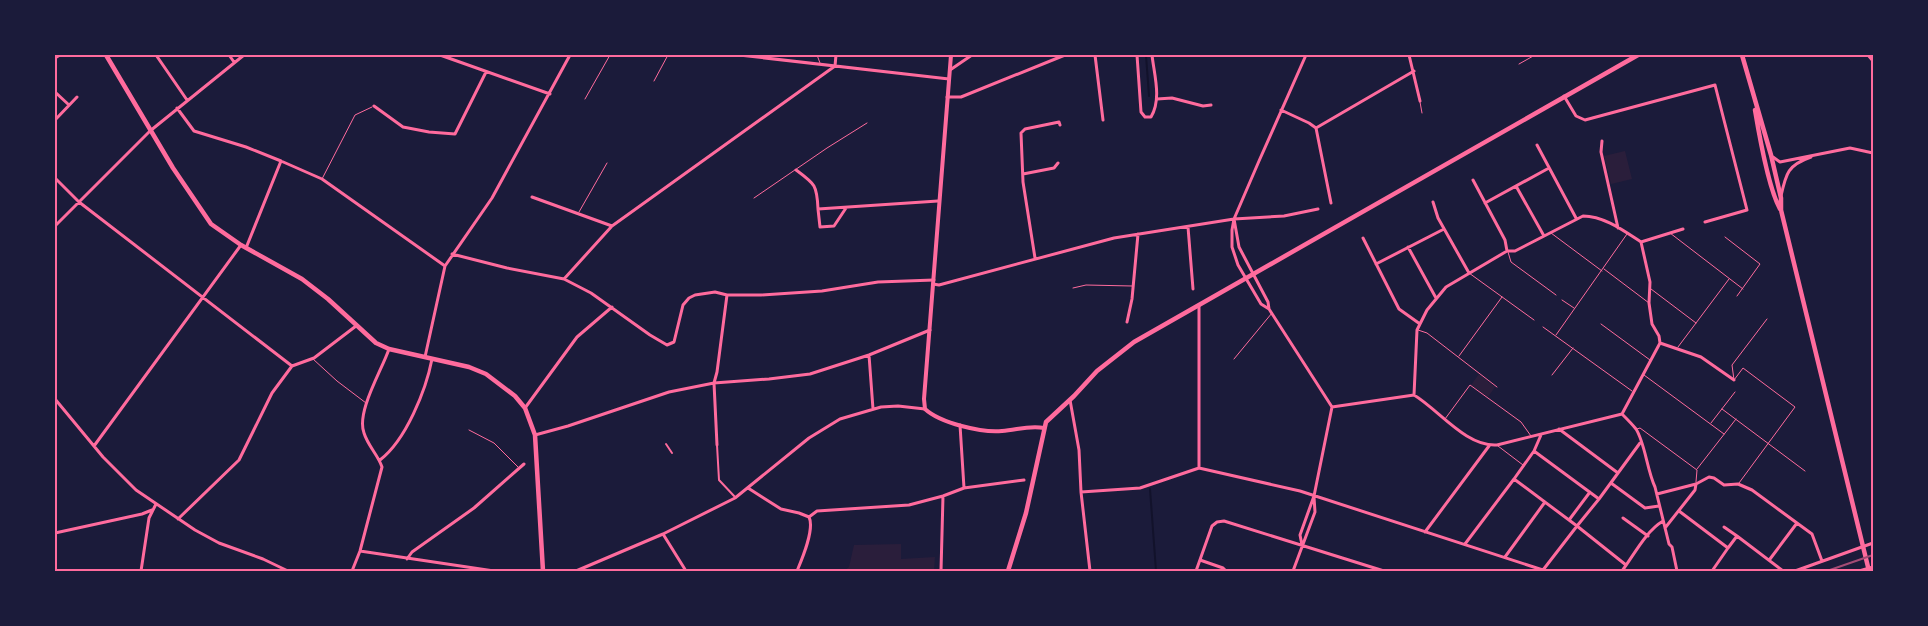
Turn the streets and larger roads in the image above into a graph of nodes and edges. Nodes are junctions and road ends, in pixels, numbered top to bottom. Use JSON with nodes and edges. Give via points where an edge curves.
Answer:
{"nodes":[{"id":1,"x":60,"y":55,"type":"edge"},
{"id":2,"x":106,"y":55,"type":"edge"},
{"id":3,"x":156,"y":55,"type":"edge"},
{"id":4,"x":229,"y":55,"type":"edge"},
{"id":5,"x":244,"y":55,"type":"edge"},
{"id":6,"x":440,"y":55,"type":"edge"},
{"id":7,"x":570,"y":55,"type":"edge"},
{"id":8,"x":739,"y":55,"type":"edge"},
{"id":9,"x":836,"y":55,"type":"edge"},
{"id":10,"x":951,"y":55,"type":"edge"},
{"id":11,"x":972,"y":55,"type":"edge"},
{"id":12,"x":1065,"y":55,"type":"edge"},
{"id":13,"x":1096,"y":55,"type":"edge"},
{"id":14,"x":1138,"y":55,"type":"edge"},
{"id":15,"x":1152,"y":55,"type":"edge"},
{"id":16,"x":1306,"y":55,"type":"edge"},
{"id":17,"x":1409,"y":55,"type":"edge"},
{"id":18,"x":1638,"y":55,"type":"edge"},
{"id":19,"x":1742,"y":55,"type":"edge"},
{"id":20,"x":1868,"y":55,"type":"edge"},
{"id":21,"x":774,"y":57,"type":"edge"},
{"id":22,"x":55,"y":58,"type":"edge"},
{"id":23,"x":234,"y":62,"type":"junction"},
{"id":24,"x":1873,"y":62,"type":"edge"},
{"id":25,"x":835,"y":66,"type":"junction"},
{"id":26,"x":950,"y":70,"type":"junction"},
{"id":27,"x":1414,"y":71,"type":"junction"},
{"id":28,"x":486,"y":72,"type":"junction"},
{"id":29,"x":949,"y":79,"type":"junction"},
{"id":30,"x":1752,"y":91,"type":"junction"},
{"id":31,"x":55,"y":92,"type":"edge"},
{"id":32,"x":550,"y":94,"type":"junction"},
{"id":33,"x":947,"y":96,"type":"junction"},
{"id":34,"x":1564,"y":96,"type":"junction"},
{"id":35,"x":77,"y":97,"type":"dead end"},
{"id":36,"x":1157,"y":99,"type":"junction"},
{"id":37,"x":187,"y":100,"type":"junction"},
{"id":38,"x":1420,"y":102,"type":"road end"},
{"id":39,"x":69,"y":105,"type":"junction"},
{"id":40,"x":1211,"y":105,"type":"dead end"},
{"id":41,"x":374,"y":106,"type":"road end"},
{"id":42,"x":177,"y":108,"type":"junction"},
{"id":43,"x":1280,"y":110,"type":"junction"},
{"id":44,"x":55,"y":120,"type":"edge"},
{"id":45,"x":1104,"y":120,"type":"dead end"},
{"id":46,"x":1060,"y":126,"type":"dead end"},
{"id":47,"x":1316,"y":128,"type":"junction"},
{"id":48,"x":150,"y":131,"type":"junction"},
{"id":49,"x":1602,"y":142,"type":"dead end"},
{"id":50,"x":1537,"y":145,"type":"dead end"},
{"id":51,"x":1826,"y":152,"type":"junction"},
{"id":52,"x":1873,"y":153,"type":"edge"},
{"id":53,"x":1771,"y":155,"type":"junction"},
{"id":54,"x":281,"y":161,"type":"junction"},
{"id":55,"x":1058,"y":163,"type":"dead end"},
{"id":56,"x":1549,"y":168,"type":"junction"},
{"id":57,"x":796,"y":170,"type":"road end"},
{"id":58,"x":1023,"y":174,"type":"junction"},
{"id":59,"x":55,"y":178,"type":"edge"},
{"id":60,"x":1473,"y":180,"type":"dead end"},
{"id":61,"x":1516,"y":186,"type":"junction"},
{"id":62,"x":532,"y":197,"type":"dead end"},
{"id":63,"x":1781,"y":198,"type":"junction"},
{"id":64,"x":938,"y":201,"type":"junction"},
{"id":65,"x":79,"y":202,"type":"junction"},
{"id":66,"x":1433,"y":202,"type":"dead end"},
{"id":67,"x":1331,"y":203,"type":"dead end"},
{"id":68,"x":1485,"y":203,"type":"junction"},
{"id":69,"x":846,"y":207,"type":"junction"},
{"id":70,"x":818,"y":209,"type":"junction"},
{"id":71,"x":1318,"y":209,"type":"dead end"},
{"id":72,"x":1781,"y":210,"type":"junction"},
{"id":73,"x":1576,"y":218,"type":"junction"},
{"id":74,"x":1234,"y":219,"type":"junction"},
{"id":75,"x":1705,"y":222,"type":"dead end"},
{"id":76,"x":55,"y":226,"type":"edge"},
{"id":77,"x":612,"y":226,"type":"junction"},
{"id":78,"x":1188,"y":227,"type":"junction"},
{"id":79,"x":1618,"y":228,"type":"junction"},
{"id":80,"x":1444,"y":229,"type":"junction"},
{"id":81,"x":1683,"y":229,"type":"dead end"},
{"id":82,"x":1138,"y":234,"type":"junction"},
{"id":83,"x":1544,"y":236,"type":"junction"},
{"id":84,"x":1362,"y":238,"type":"dead end"},
{"id":85,"x":1641,"y":242,"type":"junction"},
{"id":86,"x":244,"y":247,"type":"junction"},
{"id":87,"x":1408,"y":247,"type":"junction"},
{"id":88,"x":1507,"y":251,"type":"junction"},
{"id":89,"x":452,"y":254,"type":"junction"},
{"id":90,"x":1035,"y":258,"type":"junction"},
{"id":91,"x":1376,"y":264,"type":"junction"},
{"id":92,"x":445,"y":266,"type":"junction"},
{"id":93,"x":1469,"y":273,"type":"junction"},
{"id":94,"x":1252,"y":274,"type":"junction"},
{"id":95,"x":1246,"y":277,"type":"junction"},
{"id":96,"x":564,"y":279,"type":"junction"},
{"id":97,"x":934,"y":282,"type":"junction"},
{"id":98,"x":1193,"y":290,"type":"dead end"},
{"id":99,"x":727,"y":295,"type":"junction"},
{"id":100,"x":203,"y":298,"type":"junction"},
{"id":101,"x":1436,"y":298,"type":"junction"},
{"id":102,"x":1199,"y":305,"type":"junction"},
{"id":103,"x":612,"y":307,"type":"junction"},
{"id":104,"x":1270,"y":311,"type":"junction"},
{"id":105,"x":1127,"y":322,"type":"dead end"},
{"id":106,"x":1420,"y":324,"type":"junction"},
{"id":107,"x":356,"y":326,"type":"junction"},
{"id":108,"x":930,"y":330,"type":"junction"},
{"id":109,"x":1660,"y":343,"type":"junction"},
{"id":110,"x":389,"y":349,"type":"junction"},
{"id":111,"x":869,"y":355,"type":"junction"},
{"id":112,"x":426,"y":357,"type":"junction"},
{"id":113,"x":432,"y":358,"type":"junction"},
{"id":114,"x":292,"y":366,"type":"junction"},
{"id":115,"x":1734,"y":380,"type":"road end"},
{"id":116,"x":714,"y":383,"type":"junction"},
{"id":117,"x":1414,"y":395,"type":"junction"},
{"id":118,"x":55,"y":399,"type":"edge"},
{"id":119,"x":1070,"y":399,"type":"junction"},
{"id":120,"x":1332,"y":407,"type":"junction"},
{"id":121,"x":525,"y":408,"type":"junction"},
{"id":122,"x":873,"y":409,"type":"junction"},
{"id":123,"x":925,"y":409,"type":"junction"},
{"id":124,"x":1622,"y":414,"type":"junction"},
{"id":125,"x":960,"y":425,"type":"junction"},
{"id":126,"x":1044,"y":428,"type":"junction"},
{"id":127,"x":1559,"y":429,"type":"junction"},
{"id":128,"x":1541,"y":434,"type":"junction"},
{"id":129,"x":535,"y":435,"type":"junction"},
{"id":130,"x":1640,"y":442,"type":"junction"},
{"id":131,"x":666,"y":444,"type":"dead end"},
{"id":132,"x":94,"y":446,"type":"junction"},
{"id":133,"x":717,"y":446,"type":"joint"},
{"id":134,"x":1488,"y":446,"type":"junction"},
{"id":135,"x":1534,"y":451,"type":"junction"},
{"id":136,"x":672,"y":453,"type":"dead end"},
{"id":137,"x":380,"y":460,"type":"junction"},
{"id":138,"x":524,"y":464,"type":"dead end"},
{"id":139,"x":1198,"y":468,"type":"junction"},
{"id":140,"x":1618,"y":473,"type":"junction"},
{"id":141,"x":1514,"y":479,"type":"junction"},
{"id":142,"x":1024,"y":480,"type":"dead end"},
{"id":143,"x":1611,"y":482,"type":"junction"},
{"id":144,"x":1696,"y":484,"type":"junction"},
{"id":145,"x":748,"y":488,"type":"junction"},
{"id":146,"x":964,"y":488,"type":"junction"},
{"id":147,"x":1081,"y":492,"type":"junction"},
{"id":148,"x":1590,"y":492,"type":"junction"},
{"id":149,"x":1657,"y":494,"type":"junction"},
{"id":150,"x":944,"y":496,"type":"junction"},
{"id":151,"x":1314,"y":496,"type":"junction"},
{"id":152,"x":735,"y":498,"type":"junction"},
{"id":153,"x":1599,"y":499,"type":"junction"},
{"id":154,"x":1545,"y":502,"type":"junction"},
{"id":155,"x":156,"y":504,"type":"junction"},
{"id":156,"x":1659,"y":506,"type":"junction"},
{"id":157,"x":152,"y":510,"type":"junction"},
{"id":158,"x":1679,"y":511,"type":"junction"},
{"id":159,"x":809,"y":517,"type":"junction"},
{"id":160,"x":1623,"y":518,"type":"dead end"},
{"id":161,"x":178,"y":519,"type":"junction"},
{"id":162,"x":1569,"y":520,"type":"junction"},
{"id":163,"x":1663,"y":521,"type":"junction"},
{"id":164,"x":1797,"y":523,"type":"junction"},
{"id":165,"x":1577,"y":526,"type":"junction"},
{"id":166,"x":1724,"y":527,"type":"dead end"},
{"id":167,"x":1665,"y":528,"type":"junction"},
{"id":168,"x":1425,"y":532,"type":"junction"},
{"id":169,"x":55,"y":533,"type":"edge"},
{"id":170,"x":663,"y":534,"type":"junction"},
{"id":171,"x":1648,"y":536,"type":"junction"},
{"id":172,"x":1737,"y":536,"type":"junction"},
{"id":173,"x":1873,"y":543,"type":"edge"},
{"id":174,"x":1465,"y":544,"type":"junction"},
{"id":175,"x":1302,"y":545,"type":"junction"},
{"id":176,"x":1728,"y":548,"type":"junction"},
{"id":177,"x":360,"y":551,"type":"junction"},
{"id":178,"x":1505,"y":558,"type":"junction"},
{"id":179,"x":407,"y":559,"type":"junction"},
{"id":180,"x":1770,"y":559,"type":"junction"},
{"id":181,"x":1200,"y":560,"type":"junction"},
{"id":182,"x":1822,"y":561,"type":"junction"},
{"id":183,"x":1626,"y":565,"type":"junction"},
{"id":184,"x":1873,"y":567,"type":"edge"},
{"id":185,"x":1378,"y":570,"type":"edge"},
{"id":186,"x":1544,"y":570,"type":"edge"},
{"id":187,"x":141,"y":571,"type":"edge"},
{"id":188,"x":288,"y":571,"type":"edge"},
{"id":189,"x":352,"y":571,"type":"edge"},
{"id":190,"x":494,"y":571,"type":"edge"},
{"id":191,"x":542,"y":571,"type":"edge"},
{"id":192,"x":578,"y":571,"type":"edge"},
{"id":193,"x":686,"y":571,"type":"edge"},
{"id":194,"x":797,"y":571,"type":"edge"},
{"id":195,"x":941,"y":571,"type":"edge"},
{"id":196,"x":1008,"y":571,"type":"edge"},
{"id":197,"x":1090,"y":571,"type":"edge"},
{"id":198,"x":1196,"y":571,"type":"edge"},
{"id":199,"x":1226,"y":571,"type":"edge"},
{"id":200,"x":1293,"y":571,"type":"edge"},
{"id":201,"x":1384,"y":571,"type":"edge"},
{"id":202,"x":1622,"y":571,"type":"edge"},
{"id":203,"x":1677,"y":571,"type":"edge"},
{"id":204,"x":1712,"y":571,"type":"edge"},
{"id":205,"x":1783,"y":571,"type":"edge"},
{"id":206,"x":1795,"y":571,"type":"edge"},
{"id":207,"x":1859,"y":571,"type":"edge"},
{"id":208,"x":1869,"y":571,"type":"edge"}],
"edges":[{"from":1,"to":22,"type":"street"},
{"from":2,"to":48,"type":"main road"},
{"from":3,"to":37,"type":"street"},
{"from":4,"to":23,"type":"street"},
{"from":5,"to":23,"type":"street"},
{"from":6,"to":28,"type":"street"},
{"from":7,"to":32,"type":"street"},
{"from":8,"to":21,"type":"street"},
{"from":9,"to":25,"type":"street"},
{"from":10,"to":26,"type":"street"},
{"from":11,"to":26,"type":"street"},
{"from":12,"to":33,"type":"street","via":[[961,97]]},
{"from":13,"to":45,"type":"street"},
{"from":14,"to":36,"type":"street","via":[[1141,112],[1145,117],[1155,111]]},
{"from":15,"to":36,"type":"street"},
{"from":16,"to":43,"type":"street"},
{"from":17,"to":27,"type":"street"},
{"from":18,"to":34,"type":"main road"},
{"from":19,"to":30,"type":"main road"},
{"from":20,"to":24,"type":"street"},
{"from":21,"to":25,"type":"street"},
{"from":23,"to":37,"type":"street"},
{"from":25,"to":29,"type":"street"},
{"from":25,"to":77,"type":"street"},
{"from":26,"to":29,"type":"street"},
{"from":27,"to":38,"type":"street"},
{"from":27,"to":47,"type":"street"},
{"from":28,"to":32,"type":"street"},
{"from":28,"to":41,"type":"street","via":[[455,134],[403,127]]},
{"from":29,"to":33,"type":"street"},
{"from":30,"to":53,"type":"main road"},
{"from":30,"to":72,"type":"main road","via":[[1768,171]]},
{"from":31,"to":39,"type":"street"},
{"from":32,"to":89,"type":"street","via":[[492,198]]},
{"from":33,"to":64,"type":"street"},
{"from":34,"to":75,"type":"street","via":[[1576,116],[1585,120],[1716,85],[1747,210]]},
{"from":34,"to":94,"type":"main road"},
{"from":35,"to":39,"type":"street"},
{"from":36,"to":40,"type":"street","via":[[1172,98]]},
{"from":37,"to":42,"type":"street"},
{"from":39,"to":44,"type":"street"},
{"from":42,"to":48,"type":"street"},
{"from":42,"to":54,"type":"street","via":[[194,132],[241,145]]},
{"from":43,"to":47,"type":"street"},
{"from":43,"to":74,"type":"street"},
{"from":46,"to":58,"type":"street","via":[[1059,122],[1026,129],[1021,134]]},
{"from":47,"to":67,"type":"street"},
{"from":48,"to":65,"type":"street"},
{"from":48,"to":86,"type":"main road","via":[[211,224]]},
{"from":49,"to":79,"type":"street","via":[[1601,152]]},
{"from":50,"to":56,"type":"street"},
{"from":51,"to":52,"type":"street","via":[[1850,148]]},
{"from":51,"to":53,"type":"street","via":[[1780,162]]},
{"from":51,"to":63,"type":"street","via":[[1791,167],[1784,178]]},
{"from":53,"to":63,"type":"main road"},
{"from":54,"to":86,"type":"street"},
{"from":54,"to":92,"type":"street","via":[[322,179]]},
{"from":55,"to":58,"type":"street","via":[[1054,168]]},
{"from":56,"to":61,"type":"street"},
{"from":56,"to":73,"type":"street"},
{"from":57,"to":70,"type":"street","via":[[813,182]]},
{"from":58,"to":90,"type":"street"},
{"from":59,"to":65,"type":"street"},
{"from":60,"to":68,"type":"street"},
{"from":61,"to":68,"type":"street"},
{"from":61,"to":83,"type":"street"},
{"from":62,"to":77,"type":"street"},
{"from":63,"to":72,"type":"main road"},
{"from":64,"to":69,"type":"street"},
{"from":64,"to":97,"type":"street"},
{"from":65,"to":76,"type":"street"},
{"from":65,"to":100,"type":"street"},
{"from":66,"to":80,"type":"street"},
{"from":68,"to":88,"type":"street","via":[[1505,240]]},
{"from":69,"to":70,"type":"street"},
{"from":69,"to":70,"type":"street","via":[[834,226],[820,227]]},
{"from":71,"to":74,"type":"street","via":[[1284,216]]},
{"from":72,"to":208,"type":"main road"},
{"from":73,"to":79,"type":"street","via":[[1591,216]]},
{"from":73,"to":83,"type":"street"},
{"from":74,"to":78,"type":"street"},
{"from":74,"to":94,"type":"street","via":[[1239,247]]},
{"from":74,"to":95,"type":"street","via":[[1232,247]]},
{"from":77,"to":96,"type":"street"},
{"from":78,"to":82,"type":"street"},
{"from":78,"to":98,"type":"street"},
{"from":79,"to":85,"type":"street"},
{"from":80,"to":87,"type":"street"},
{"from":80,"to":93,"type":"street"},
{"from":81,"to":85,"type":"street"},
{"from":82,"to":90,"type":"street"},
{"from":82,"to":105,"type":"street"},
{"from":83,"to":88,"type":"street","via":[[1516,252]]},
{"from":84,"to":91,"type":"street"},
{"from":85,"to":109,"type":"street","via":[[1651,288],[1652,324]]},
{"from":86,"to":100,"type":"street"},
{"from":86,"to":107,"type":"main road","via":[[302,279]]},
{"from":87,"to":91,"type":"street"},
{"from":87,"to":101,"type":"street"},
{"from":88,"to":93,"type":"street"},
{"from":89,"to":92,"type":"street"},
{"from":89,"to":96,"type":"street"},
{"from":90,"to":97,"type":"street","via":[[939,285]]},
{"from":91,"to":106,"type":"street","via":[[1399,309]]},
{"from":92,"to":112,"type":"street"},
{"from":93,"to":101,"type":"street","via":[[1446,287]]},
{"from":94,"to":95,"type":"main road"},
{"from":94,"to":104,"type":"street"},
{"from":95,"to":102,"type":"main road"},
{"from":95,"to":104,"type":"street","via":[[1261,304]]},
{"from":96,"to":103,"type":"street"},
{"from":97,"to":99,"type":"street","via":[[878,282],[822,291]]},
{"from":97,"to":108,"type":"street"},
{"from":99,"to":103,"type":"street","via":[[714,292],[690,298],[683,305],[674,342],[667,345]]},
{"from":99,"to":116,"type":"street"},
{"from":100,"to":114,"type":"street"},
{"from":100,"to":132,"type":"street"},
{"from":101,"to":106,"type":"street"},
{"from":102,"to":119,"type":"main road","via":[[1113,356]]},
{"from":102,"to":139,"type":"street"},
{"from":103,"to":121,"type":"street","via":[[577,337]]},
{"from":104,"to":120,"type":"street"},
{"from":106,"to":117,"type":"street"},
{"from":107,"to":110,"type":"main road","via":[[376,343]]},
{"from":107,"to":114,"type":"street","via":[[313,358]]},
{"from":108,"to":111,"type":"street"},
{"from":108,"to":123,"type":"street"},
{"from":109,"to":115,"type":"street","via":[[1701,356]]},
{"from":109,"to":124,"type":"street"},
{"from":110,"to":112,"type":"main road"},
{"from":110,"to":137,"type":"street","via":[[362,423],[367,442]]},
{"from":111,"to":116,"type":"street","via":[[810,374]]},
{"from":111,"to":122,"type":"street"},
{"from":112,"to":113,"type":"main road"},
{"from":113,"to":121,"type":"main road","via":[[486,374]]},
{"from":113,"to":137,"type":"street","via":[[412,418]]},
{"from":114,"to":161,"type":"street","via":[[272,393],[239,460]]},
{"from":116,"to":129,"type":"street","via":[[669,392]]},
{"from":116,"to":133,"type":"street"},
{"from":117,"to":120,"type":"street"},
{"from":117,"to":134,"type":"street"},
{"from":118,"to":132,"type":"street"},
{"from":119,"to":126,"type":"main road","via":[[1046,422]]},
{"from":119,"to":147,"type":"street","via":[[1079,450]]},
{"from":120,"to":151,"type":"street"},
{"from":121,"to":129,"type":"main road"},
{"from":122,"to":123,"type":"street","via":[[898,406]]},
{"from":122,"to":145,"type":"street","via":[[828,425]]},
{"from":123,"to":125,"type":"street"},
{"from":124,"to":127,"type":"street"},
{"from":124,"to":130,"type":"street","via":[[1636,429]]},
{"from":125,"to":126,"type":"street","via":[[996,432],[1033,426]]},
{"from":125,"to":146,"type":"street"},
{"from":126,"to":196,"type":"main road","via":[[1026,513]]},
{"from":127,"to":128,"type":"street"},
{"from":127,"to":140,"type":"street"},
{"from":128,"to":134,"type":"street"},
{"from":128,"to":135,"type":"street"},
{"from":129,"to":191,"type":"main road"},
{"from":130,"to":140,"type":"street"},
{"from":130,"to":149,"type":"street"},
{"from":131,"to":136,"type":"street"},
{"from":132,"to":155,"type":"street","via":[[136,490]]},
{"from":133,"to":152,"type":"street","via":[[719,480]]},
{"from":134,"to":168,"type":"street"},
{"from":135,"to":141,"type":"street"},
{"from":135,"to":148,"type":"street"},
{"from":137,"to":177,"type":"street","via":[[382,467]]},
{"from":138,"to":179,"type":"street","via":[[474,508],[412,552]]},
{"from":139,"to":147,"type":"street","via":[[1140,488]]},
{"from":139,"to":151,"type":"street"},
{"from":140,"to":143,"type":"street"},
{"from":141,"to":154,"type":"street"},
{"from":141,"to":174,"type":"street"},
{"from":142,"to":146,"type":"street"},
{"from":143,"to":153,"type":"street"},
{"from":143,"to":156,"type":"street","via":[[1645,508]]},
{"from":144,"to":149,"type":"street"},
{"from":144,"to":158,"type":"street"},
{"from":144,"to":164,"type":"street","via":[[1709,477],[1724,485],[1738,484],[1752,490]]},
{"from":145,"to":152,"type":"street"},
{"from":145,"to":159,"type":"street","via":[[781,510]]},
{"from":146,"to":150,"type":"street"},
{"from":147,"to":197,"type":"street"},
{"from":148,"to":153,"type":"street"},
{"from":148,"to":162,"type":"street"},
{"from":149,"to":156,"type":"street"},
{"from":150,"to":159,"type":"street","via":[[909,506],[817,511]]},
{"from":150,"to":195,"type":"street"},
{"from":151,"to":168,"type":"street"},
{"from":151,"to":175,"type":"street","via":[[1314,512]]},
{"from":151,"to":175,"type":"street","via":[[1300,535]]},
{"from":152,"to":170,"type":"street"},
{"from":153,"to":165,"type":"street"},
{"from":154,"to":162,"type":"street"},
{"from":154,"to":178,"type":"street"},
{"from":155,"to":157,"type":"street"},
{"from":155,"to":161,"type":"street"},
{"from":156,"to":163,"type":"street"},
{"from":157,"to":169,"type":"street"},
{"from":157,"to":187,"type":"street"},
{"from":158,"to":167,"type":"street"},
{"from":158,"to":176,"type":"street"},
{"from":159,"to":194,"type":"street","via":[[811,523],[805,551]]},
{"from":160,"to":171,"type":"street"},
{"from":161,"to":188,"type":"street","via":[[219,543]]},
{"from":162,"to":165,"type":"street"},
{"from":163,"to":167,"type":"street"},
{"from":163,"to":171,"type":"street"},
{"from":164,"to":180,"type":"street"},
{"from":164,"to":182,"type":"street","via":[[1812,534]]},
{"from":165,"to":183,"type":"street"},
{"from":165,"to":186,"type":"street"},
{"from":166,"to":172,"type":"street"},
{"from":167,"to":203,"type":"street"},
{"from":168,"to":174,"type":"street"},
{"from":170,"to":192,"type":"street"},
{"from":170,"to":193,"type":"street"},
{"from":171,"to":183,"type":"street"},
{"from":172,"to":176,"type":"street"},
{"from":172,"to":180,"type":"street"},
{"from":173,"to":182,"type":"street"},
{"from":174,"to":178,"type":"street"},
{"from":175,"to":181,"type":"street","via":[[1224,521],[1217,522],[1212,526]]},
{"from":175,"to":185,"type":"street"},
{"from":175,"to":200,"type":"street"},
{"from":176,"to":204,"type":"street"},
{"from":177,"to":179,"type":"street"},
{"from":177,"to":189,"type":"street"},
{"from":178,"to":186,"type":"street"},
{"from":179,"to":190,"type":"street"},
{"from":180,"to":205,"type":"street"},
{"from":181,"to":198,"type":"street"},
{"from":181,"to":199,"type":"street"},
{"from":182,"to":206,"type":"street"},
{"from":183,"to":202,"type":"street"},
{"from":184,"to":207,"type":"street"},
{"from":185,"to":201,"type":"street"}]}
